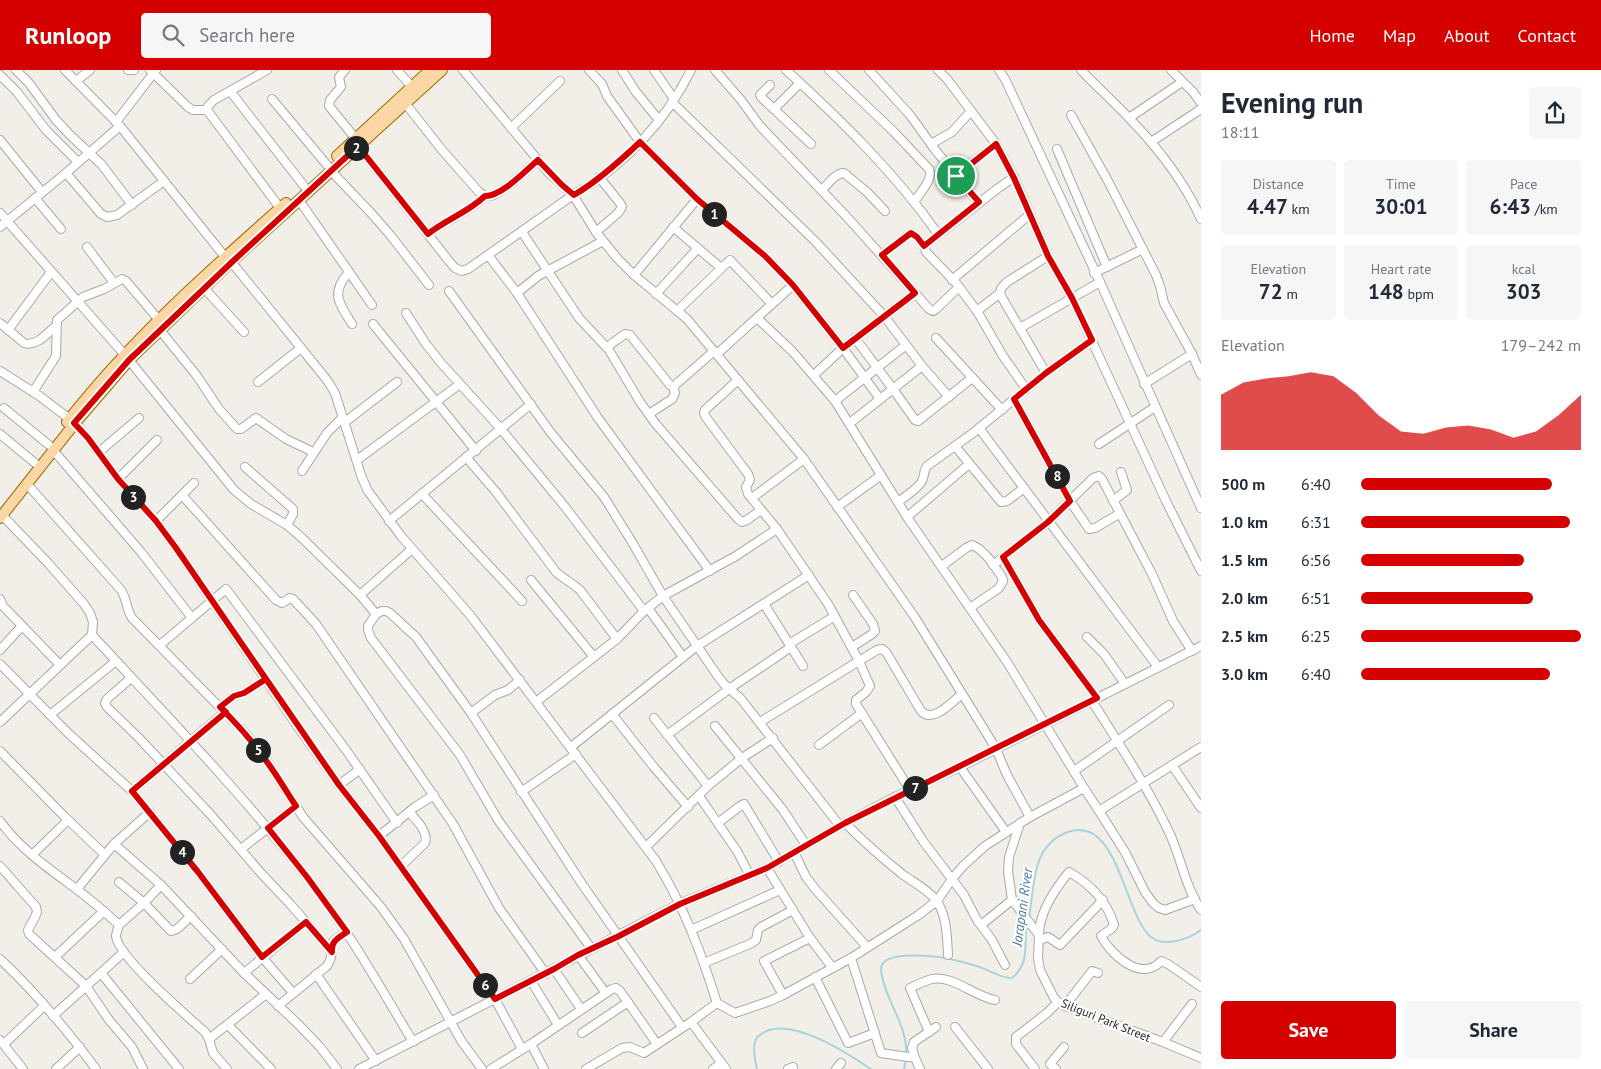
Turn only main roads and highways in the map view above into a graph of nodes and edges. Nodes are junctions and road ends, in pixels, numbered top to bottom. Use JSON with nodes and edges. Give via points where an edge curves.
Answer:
{"nodes":[{"id":1,"x":430,"y":70,"type":"edge"},
{"id":2,"x":442,"y":70,"type":"edge"},
{"id":3,"x":357,"y":143,"type":"junction"},
{"id":4,"x":329,"y":168,"type":"junction"},
{"id":5,"x":227,"y":258,"type":"junction"},
{"id":6,"x":160,"y":325,"type":"junction"},
{"id":7,"x":51,"y":448,"type":"junction"},
{"id":8,"x":1,"y":514,"type":"edge"}],
"edges":[{"from":1,"to":3,"type":"main road"},
{"from":2,"to":3,"type":"main road"},
{"from":3,"to":4,"type":"main road"},
{"from":4,"to":5,"type":"main road","via":[[304,186]]},
{"from":4,"to":5,"type":"main road","via":[[299,200]]},
{"from":5,"to":6,"type":"main road"},
{"from":5,"to":6,"type":"main road","via":[[204,288]]},
{"from":6,"to":7,"type":"main road","via":[[127,357]]},
{"from":7,"to":8,"type":"main road"},
{"from":7,"to":8,"type":"main road","via":[[35,463]]}]}
